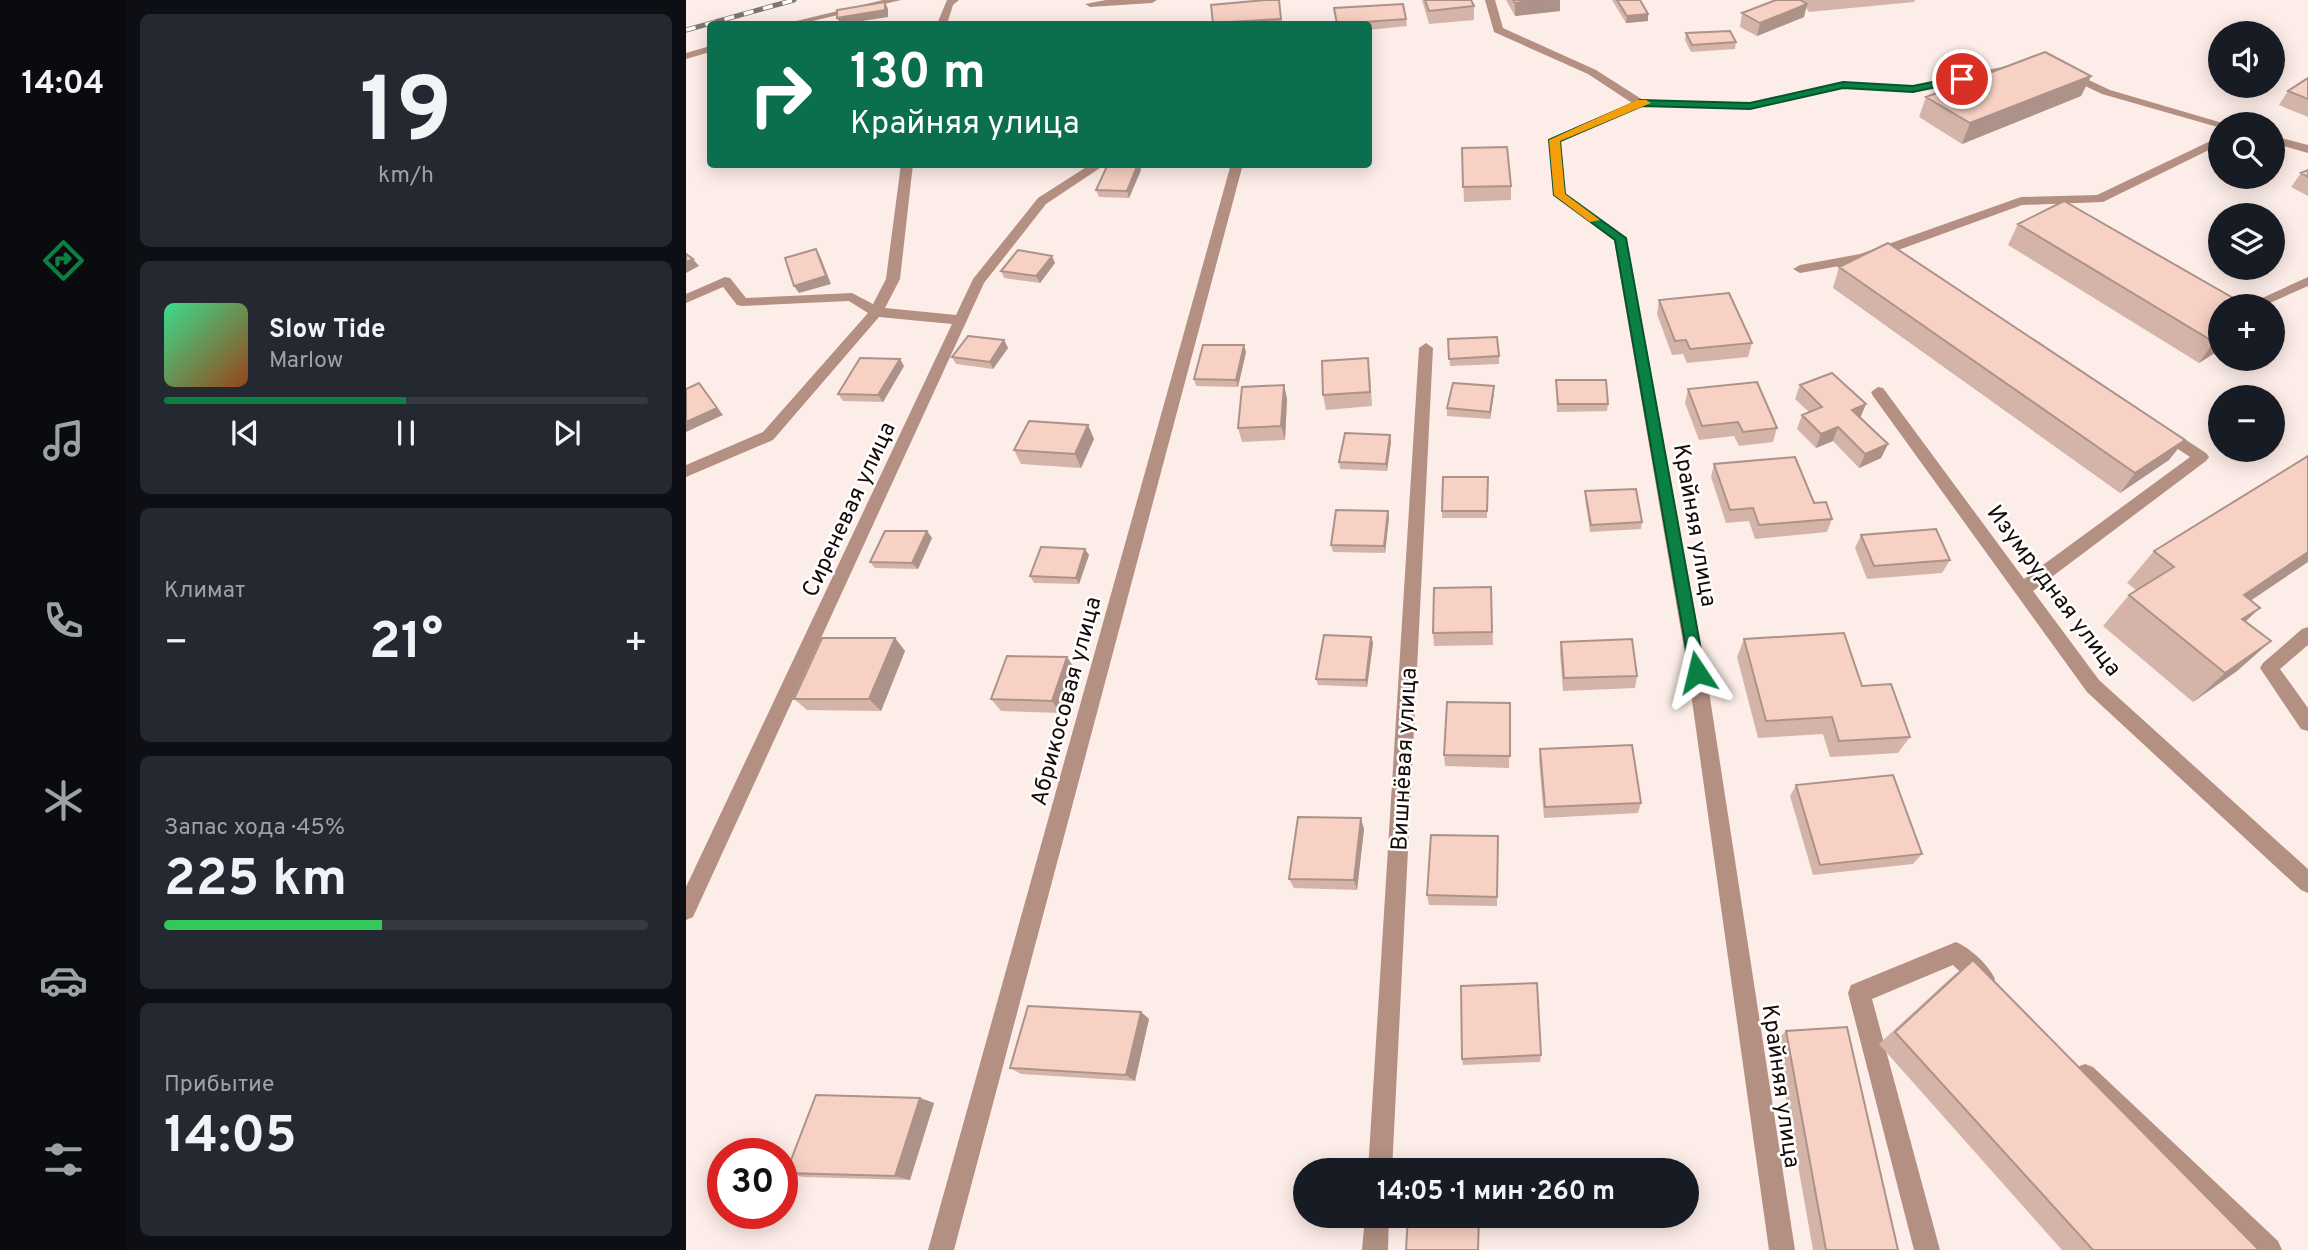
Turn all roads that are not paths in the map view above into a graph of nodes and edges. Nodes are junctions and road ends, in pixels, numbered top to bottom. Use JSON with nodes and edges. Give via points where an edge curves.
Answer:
{"nodes":[{"id":1,"x":897,"y":0,"type":"edge"},
{"id":2,"x":954,"y":0,"type":"edge"},
{"id":3,"x":1152,"y":0,"type":"edge"},
{"id":4,"x":1490,"y":0,"type":"edge"},
{"id":5,"x":1090,"y":4,"type":"dead end"},
{"id":6,"x":802,"y":21,"type":"edge"},
{"id":7,"x":943,"y":21,"type":"edge"},
{"id":8,"x":707,"y":50,"type":"edge"},
{"id":9,"x":686,"y":56,"type":"edge"},
{"id":10,"x":2022,"y":67,"type":"edge"},
{"id":11,"x":2059,"y":69,"type":"edge"},
{"id":12,"x":1640,"y":103,"type":"junction"},
{"id":13,"x":2208,"y":121,"type":"edge"},
{"id":14,"x":2285,"y":142,"type":"edge"},
{"id":15,"x":2208,"y":145,"type":"edge"},
{"id":16,"x":2308,"y":149,"type":"edge"},
{"id":17,"x":907,"y":168,"type":"edge"},
{"id":18,"x":1094,"y":168,"type":"edge"},
{"id":19,"x":1236,"y":168,"type":"edge"},
{"id":20,"x":1800,"y":268,"type":"dead end"},
{"id":21,"x":2308,"y":281,"type":"edge"},
{"id":22,"x":2279,"y":294,"type":"edge"},
{"id":23,"x":686,"y":299,"type":"edge"},
{"id":24,"x":876,"y":312,"type":"junction"},
{"id":25,"x":961,"y":320,"type":"junction"},
{"id":26,"x":1426,"y":348,"type":"dead end"},
{"id":27,"x":1878,"y":392,"type":"dead end"},
{"id":28,"x":2145,"y":420,"type":"edge"},
{"id":29,"x":686,"y":471,"type":"edge"},
{"id":30,"x":2023,"y":589,"type":"junction"},
{"id":31,"x":2308,"y":634,"type":"edge"},
{"id":32,"x":2308,"y":723,"type":"edge"},
{"id":33,"x":693,"y":881,"type":"edge"},
{"id":34,"x":2308,"y":883,"type":"edge"},
{"id":35,"x":686,"y":910,"type":"edge"},
{"id":36,"x":1997,"y":991,"type":"edge"},
{"id":37,"x":2067,"y":1058,"type":"edge"},
{"id":38,"x":1381,"y":1158,"type":"edge"},
{"id":39,"x":1376,"y":1228,"type":"edge"},
{"id":40,"x":941,"y":1250,"type":"edge"},
{"id":41,"x":1375,"y":1250,"type":"edge"},
{"id":42,"x":1782,"y":1250,"type":"edge"},
{"id":43,"x":1927,"y":1250,"type":"edge"},
{"id":44,"x":2269,"y":1250,"type":"edge"}],
"edges":[{"from":1,"to":6,"type":"street"},
{"from":2,"to":7,"type":"street"},
{"from":3,"to":5,"type":"street"},
{"from":4,"to":12,"type":"street","via":[[1498,30],[1592,72]]},
{"from":8,"to":9,"type":"street"},
{"from":10,"to":12,"type":"street","via":[[1913,89],[1843,85],[1750,106]]},
{"from":11,"to":13,"type":"street","via":[[2106,92]]},
{"from":12,"to":42,"type":"street","name":"Крайняя улица","via":[[1555,140],[1559,195],[1620,238],[1697,672]]},
{"from":14,"to":16,"type":"street"},
{"from":15,"to":20,"type":"street","via":[[2099,199],[2021,201],[1891,254]]},
{"from":17,"to":24,"type":"street","via":[[893,279]]},
{"from":18,"to":25,"type":"street","name":"Сиреневая улица","via":[[1042,201],[978,282]]},
{"from":19,"to":40,"type":"street","name":"Абрикосовая улица"},
{"from":21,"to":22,"type":"street"},
{"from":23,"to":24,"type":"street","via":[[726,281],[742,302],[852,297]]},
{"from":24,"to":25,"type":"street"},
{"from":24,"to":29,"type":"street","via":[[768,436]]},
{"from":25,"to":33,"type":"street","name":"Сиреневая улица"},
{"from":26,"to":38,"type":"street","name":"Вишнёвая улица"},
{"from":27,"to":30,"type":"street","name":"Изумрудная улица"},
{"from":28,"to":30,"type":"street","via":[[2201,457]]},
{"from":30,"to":34,"type":"street","name":"Изумрудная улица","via":[[2094,686]]},
{"from":31,"to":32,"type":"street","via":[[2270,668]]},
{"from":33,"to":35,"type":"street","name":"Сиреневая улица"},
{"from":36,"to":43,"type":"street","via":[[1956,953],[1859,992]]},
{"from":37,"to":44,"type":"street"},
{"from":39,"to":41,"type":"street"}]}
